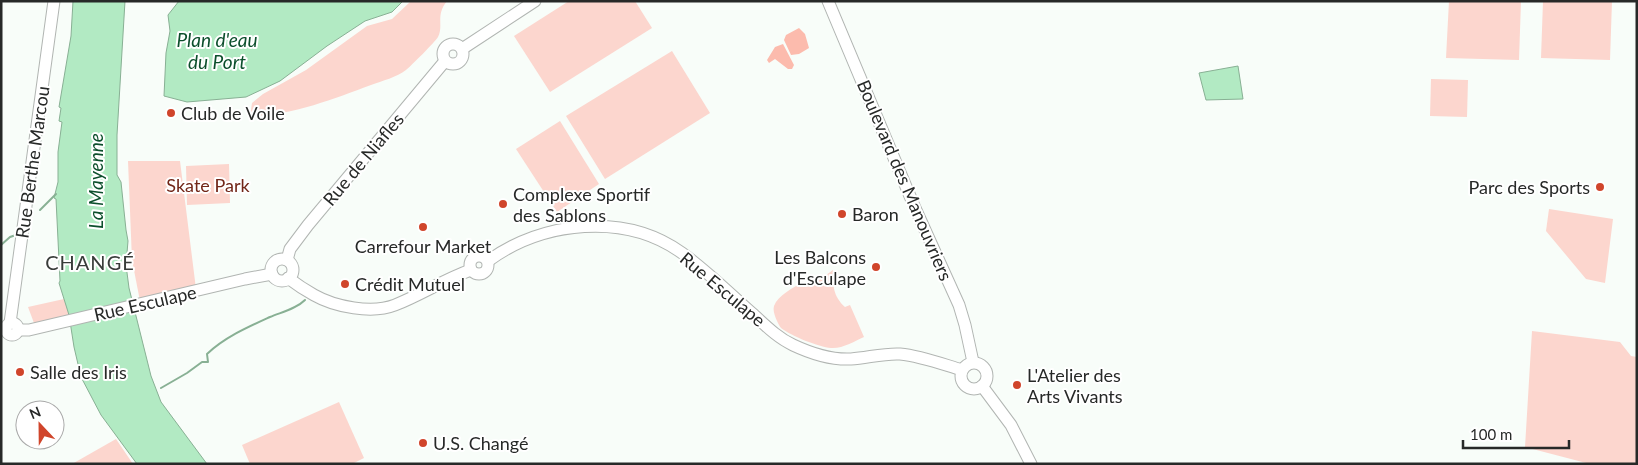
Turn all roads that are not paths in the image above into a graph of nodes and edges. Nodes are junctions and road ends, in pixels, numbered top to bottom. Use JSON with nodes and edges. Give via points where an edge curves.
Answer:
{"nodes":[{"id":1,"x":54,"y":1,"type":"edge"},
{"id":2,"x":536,"y":1,"type":"edge"},
{"id":3,"x":828,"y":1,"type":"edge"},
{"id":4,"x":287,"y":260,"type":"junction"},
{"id":5,"x":272,"y":274,"type":"junction"},
{"id":6,"x":288,"y":278,"type":"junction"},
{"id":7,"x":9,"y":331,"type":"edge"},
{"id":8,"x":972,"y":362,"type":"junction"},
{"id":9,"x":962,"y":370,"type":"junction"},
{"id":10,"x":982,"y":386,"type":"junction"},
{"id":11,"x":1031,"y":464,"type":"edge"}],
"edges":[{"from":1,"to":7,"type":"street","name":"Rue Berthe Marcou"},
{"from":2,"to":4,"type":"street","name":"Rue de Niafles","via":[[462,49],[460,62],[454,65],[445,61],[308,225],[290,249]]},
{"from":3,"to":8,"type":"street","name":"Boulevard des Manouvriers","via":[[959,305]]},
{"from":4,"to":5,"type":"street","via":[[274,262]]},
{"from":4,"to":6,"type":"street","via":[[292,269]]},
{"from":5,"to":6,"type":"street","via":[[279,280]]},
{"from":5,"to":7,"type":"street","name":"Rue Esculape","via":[[29,330]]},
{"from":6,"to":9,"type":"street","name":"Rue Esculape","via":[[320,298],[349,308],[374,309],[393,306],[471,270],[470,264],[475,257],[484,257],[488,261],[522,241],[554,230],[583,226],[619,227],[657,239],[682,253],[792,344],[834,358],[897,354]]},
{"from":8,"to":9,"type":"street"},
{"from":8,"to":10,"type":"street","via":[[981,364],[986,370],[987,379]]},
{"from":9,"to":10,"type":"street","via":[[965,386],[974,389]]},
{"from":10,"to":11,"type":"street","via":[[1011,425]]}]}
